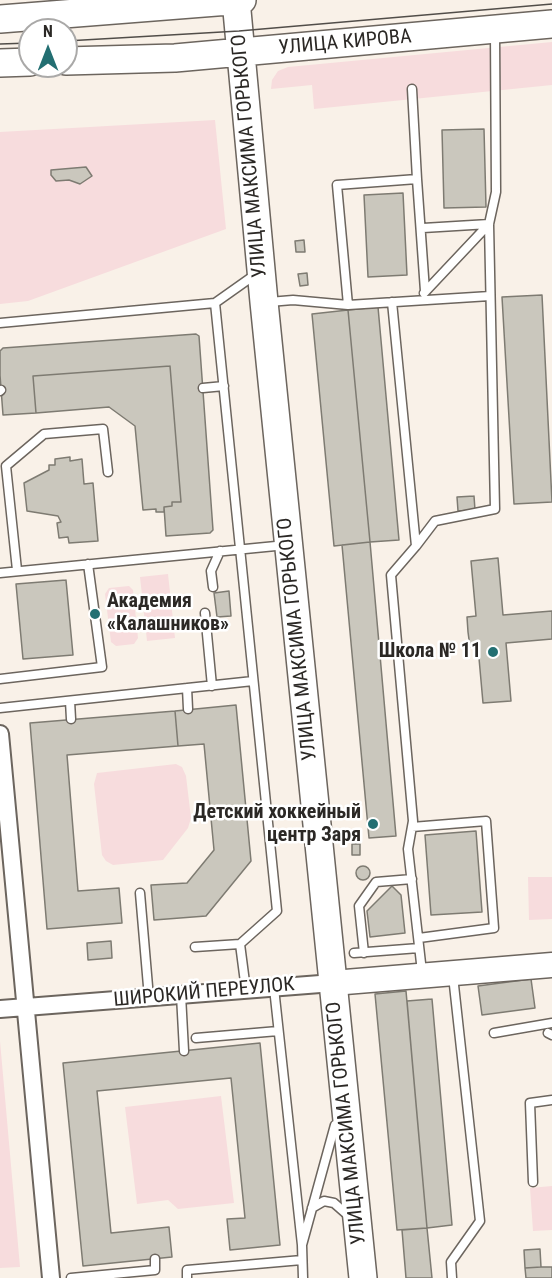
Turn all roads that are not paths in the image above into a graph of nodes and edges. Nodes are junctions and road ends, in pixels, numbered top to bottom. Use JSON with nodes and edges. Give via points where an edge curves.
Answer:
{"nodes":[{"id":1,"x":236,"y":0,"type":"edge"},
{"id":2,"x":242,"y":0,"type":"edge"},
{"id":3,"x":0,"y":19,"type":"edge"},
{"id":4,"x":552,"y":24,"type":"edge"},
{"id":5,"x":495,"y":29,"type":"junction"},
{"id":6,"x":240,"y":53,"type":"junction"},
{"id":7,"x":78,"y":61,"type":"edge"},
{"id":8,"x":18,"y":62,"type":"edge"},
{"id":9,"x":0,"y":63,"type":"edge"},
{"id":10,"x":412,"y":90,"type":"dead end"},
{"id":11,"x":417,"y":179,"type":"junction"},
{"id":12,"x":489,"y":224,"type":"junction"},
{"id":13,"x":423,"y":228,"type":"junction"},
{"id":14,"x":261,"y":270,"type":"junction"},
{"id":15,"x":425,"y":291,"type":"junction"},
{"id":16,"x":490,"y":296,"type":"junction"},
{"id":17,"x":417,"y":300,"type":"junction"},
{"id":18,"x":264,"y":302,"type":"junction"},
{"id":19,"x":392,"y":302,"type":"junction"},
{"id":20,"x":215,"y":303,"type":"junction"},
{"id":21,"x":348,"y":305,"type":"junction"},
{"id":22,"x":0,"y":323,"type":"edge"},
{"id":23,"x":224,"y":386,"type":"junction"},
{"id":24,"x":202,"y":388,"type":"dead end"},
{"id":25,"x":108,"y":472,"type":"dead end"},
{"id":26,"x":289,"y":545,"type":"junction"},
{"id":27,"x":416,"y":546,"type":"junction"},
{"id":28,"x":240,"y":550,"type":"junction"},
{"id":29,"x":220,"y":552,"type":"junction"},
{"id":30,"x":88,"y":564,"type":"junction"},
{"id":31,"x":17,"y":570,"type":"junction"},
{"id":32,"x":0,"y":573,"type":"edge"},
{"id":33,"x":213,"y":587,"type":"dead end"},
{"id":34,"x":205,"y":613,"type":"dead end"},
{"id":35,"x":0,"y":679,"type":"edge"},
{"id":36,"x":253,"y":681,"type":"junction"},
{"id":37,"x":212,"y":686,"type":"junction"},
{"id":38,"x":187,"y":688,"type":"junction"},
{"id":39,"x":70,"y":700,"type":"junction"},
{"id":40,"x":0,"y":708,"type":"edge"},
{"id":41,"x":188,"y":709,"type":"dead end"},
{"id":42,"x":71,"y":719,"type":"dead end"},
{"id":43,"x":0,"y":734,"type":"edge"},
{"id":44,"x":412,"y":827,"type":"junction"},
{"id":45,"x":412,"y":879,"type":"junction"},
{"id":46,"x":140,"y":893,"type":"dead end"},
{"id":47,"x":419,"y":938,"type":"junction"},
{"id":48,"x":240,"y":944,"type":"junction"},
{"id":49,"x":195,"y":947,"type":"dead end"},
{"id":50,"x":419,"y":948,"type":"junction"},
{"id":51,"x":552,"y":965,"type":"edge"},
{"id":52,"x":453,"y":973,"type":"junction"},
{"id":53,"x":422,"y":976,"type":"junction"},
{"id":54,"x":333,"y":983,"type":"junction"},
{"id":55,"x":273,"y":988,"type":"junction"},
{"id":56,"x":246,"y":990,"type":"junction"},
{"id":57,"x":181,"y":995,"type":"junction"},
{"id":58,"x":148,"y":998,"type":"junction"},
{"id":59,"x":26,"y":1008,"type":"junction"},
{"id":60,"x":0,"y":1009,"type":"edge"},
{"id":61,"x":552,"y":1023,"type":"edge"},
{"id":62,"x":278,"y":1031,"type":"junction"},
{"id":63,"x":494,"y":1032,"type":"dead end"},
{"id":64,"x":196,"y":1038,"type":"dead end"},
{"id":65,"x":184,"y":1051,"type":"dead end"},
{"id":66,"x":344,"y":1098,"type":"junction"},
{"id":67,"x":552,"y":1100,"type":"edge"},
{"id":68,"x":335,"y":1125,"type":"junction"},
{"id":69,"x":339,"y":1157,"type":"dead end"},
{"id":70,"x":533,"y":1182,"type":"dead end"},
{"id":71,"x":344,"y":1200,"type":"dead end"},
{"id":72,"x":312,"y":1208,"type":"junction"},
{"id":73,"x":351,"y":1219,"type":"junction"},
{"id":74,"x":302,"y":1245,"type":"junction"},
{"id":75,"x":155,"y":1258,"type":"dead end"},
{"id":76,"x":302,"y":1260,"type":"junction"},
{"id":77,"x":51,"y":1278,"type":"edge"},
{"id":78,"x":71,"y":1278,"type":"edge"},
{"id":79,"x":187,"y":1278,"type":"edge"},
{"id":80,"x":303,"y":1278,"type":"edge"},
{"id":81,"x":363,"y":1278,"type":"edge"},
{"id":82,"x":452,"y":1278,"type":"edge"}],
"edges":[{"from":1,"to":2,"type":"main road"},
{"from":1,"to":3,"type":"main road"},
{"from":1,"to":6,"type":"main road","name":"УЛИЦА МАКСИМА ГОРЬКОГО"},
{"from":4,"to":5,"type":"main road","name":"УЛИЦА КИРОВА"},
{"from":5,"to":6,"type":"main road","name":"УЛИЦА КИРОВА"},
{"from":5,"to":12,"type":"lane","via":[[496,192]]},
{"from":6,"to":7,"type":"main road","name":"УЛИЦА КИРОВА"},
{"from":6,"to":14,"type":"main road","name":"УЛИЦА МАКСИМА ГОРЬКОГО"},
{"from":8,"to":9,"type":"main road"},
{"from":10,"to":11,"type":"lane"},
{"from":11,"to":13,"type":"lane"},
{"from":11,"to":21,"type":"lane","via":[[338,185]]},
{"from":12,"to":13,"type":"lane"},
{"from":12,"to":15,"type":"lane"},
{"from":12,"to":16,"type":"lane"},
{"from":13,"to":15,"type":"lane"},
{"from":14,"to":18,"type":"main road","name":"УЛИЦА МАКСИМА ГОРЬКОГО"},
{"from":14,"to":20,"type":"lane"},
{"from":15,"to":17,"type":"lane"},
{"from":16,"to":17,"type":"lane"},
{"from":16,"to":27,"type":"lane","via":[[495,509],[435,521]]},
{"from":17,"to":19,"type":"lane"},
{"from":18,"to":21,"type":"lane"},
{"from":18,"to":26,"type":"main road","name":"УЛИЦА МАКСИМА ГОРЬКОГО"},
{"from":19,"to":21,"type":"lane"},
{"from":19,"to":27,"type":"lane"},
{"from":20,"to":22,"type":"lane"},
{"from":20,"to":23,"type":"lane"},
{"from":23,"to":24,"type":"lane"},
{"from":23,"to":28,"type":"lane"},
{"from":25,"to":31,"type":"lane","via":[[103,429],[44,434],[6,466]]},
{"from":26,"to":28,"type":"lane"},
{"from":26,"to":54,"type":"main road","name":"УЛИЦА МАКСИМА ГОРЬКОГО"},
{"from":27,"to":44,"type":"lane","via":[[391,575]]},
{"from":28,"to":29,"type":"lane"},
{"from":28,"to":36,"type":"lane"},
{"from":29,"to":30,"type":"lane"},
{"from":29,"to":33,"type":"lane","via":[[211,571]]},
{"from":30,"to":31,"type":"lane"},
{"from":30,"to":35,"type":"lane","via":[[102,667]]},
{"from":31,"to":32,"type":"lane"},
{"from":34,"to":37,"type":"lane"},
{"from":36,"to":37,"type":"lane"},
{"from":36,"to":48,"type":"lane","via":[[277,911]]},
{"from":37,"to":38,"type":"lane"},
{"from":38,"to":39,"type":"lane"},
{"from":38,"to":41,"type":"lane"},
{"from":39,"to":40,"type":"lane"},
{"from":39,"to":42,"type":"lane"},
{"from":43,"to":59,"type":"street"},
{"from":44,"to":45,"type":"lane","via":[[408,849]]},
{"from":44,"to":47,"type":"lane","via":[[486,821],[494,917],[494,928]]},
{"from":45,"to":47,"type":"lane"},
{"from":45,"to":50,"type":"lane","via":[[376,882],[359,906],[359,953]]},
{"from":46,"to":58,"type":"lane"},
{"from":47,"to":50,"type":"lane"},
{"from":48,"to":49,"type":"lane"},
{"from":48,"to":56,"type":"lane"},
{"from":50,"to":53,"type":"lane"},
{"from":51,"to":52,"type":"street","name":"ШИРОКИЙ ПЕРЕУЛОК"},
{"from":52,"to":53,"type":"street","name":"ШИРОКИЙ ПЕРЕУЛОК"},
{"from":52,"to":82,"type":"lane","via":[[480,1221],[451,1262]]},
{"from":53,"to":54,"type":"street","name":"ШИРОКИЙ ПЕРЕУЛОК"},
{"from":54,"to":55,"type":"street","name":"ШИРОКИЙ ПЕРЕУЛОК"},
{"from":54,"to":66,"type":"main road","name":"УЛИЦА МАКСИМА ГОРЬКОГО"},
{"from":55,"to":56,"type":"street","name":"ШИРОКИЙ ПЕРЕУЛОК"},
{"from":55,"to":62,"type":"lane"},
{"from":56,"to":57,"type":"street","name":"ШИРОКИЙ ПЕРЕУЛОК"},
{"from":57,"to":58,"type":"street","name":"ШИРОКИЙ ПЕРЕУЛОК"},
{"from":57,"to":65,"type":"lane"},
{"from":58,"to":59,"type":"street","name":"ШИРОКИЙ ПЕРЕУЛОК"},
{"from":59,"to":60,"type":"street","name":"ШИРОКИЙ ПЕРЕУЛОК"},
{"from":59,"to":77,"type":"street"},
{"from":61,"to":63,"type":"lane"},
{"from":62,"to":64,"type":"lane"},
{"from":62,"to":74,"type":"lane"},
{"from":66,"to":68,"type":"lane"},
{"from":66,"to":73,"type":"main road","name":"УЛИЦА МАКСИМА ГОРЬКОГО"},
{"from":67,"to":70,"type":"lane","via":[[530,1104]]},
{"from":68,"to":69,"type":"lane"},
{"from":68,"to":72,"type":"lane"},
{"from":71,"to":73,"type":"lane"},
{"from":72,"to":73,"type":"lane","via":[[324,1201],[334,1203]]},
{"from":72,"to":74,"type":"lane"},
{"from":73,"to":81,"type":"main road","name":"УЛИЦА МАКСИМА ГОРЬКОГО"},
{"from":74,"to":76,"type":"lane"},
{"from":75,"to":78,"type":"lane","via":[[155,1270]]},
{"from":76,"to":79,"type":"lane","via":[[187,1270]]},
{"from":76,"to":80,"type":"lane"}]}
